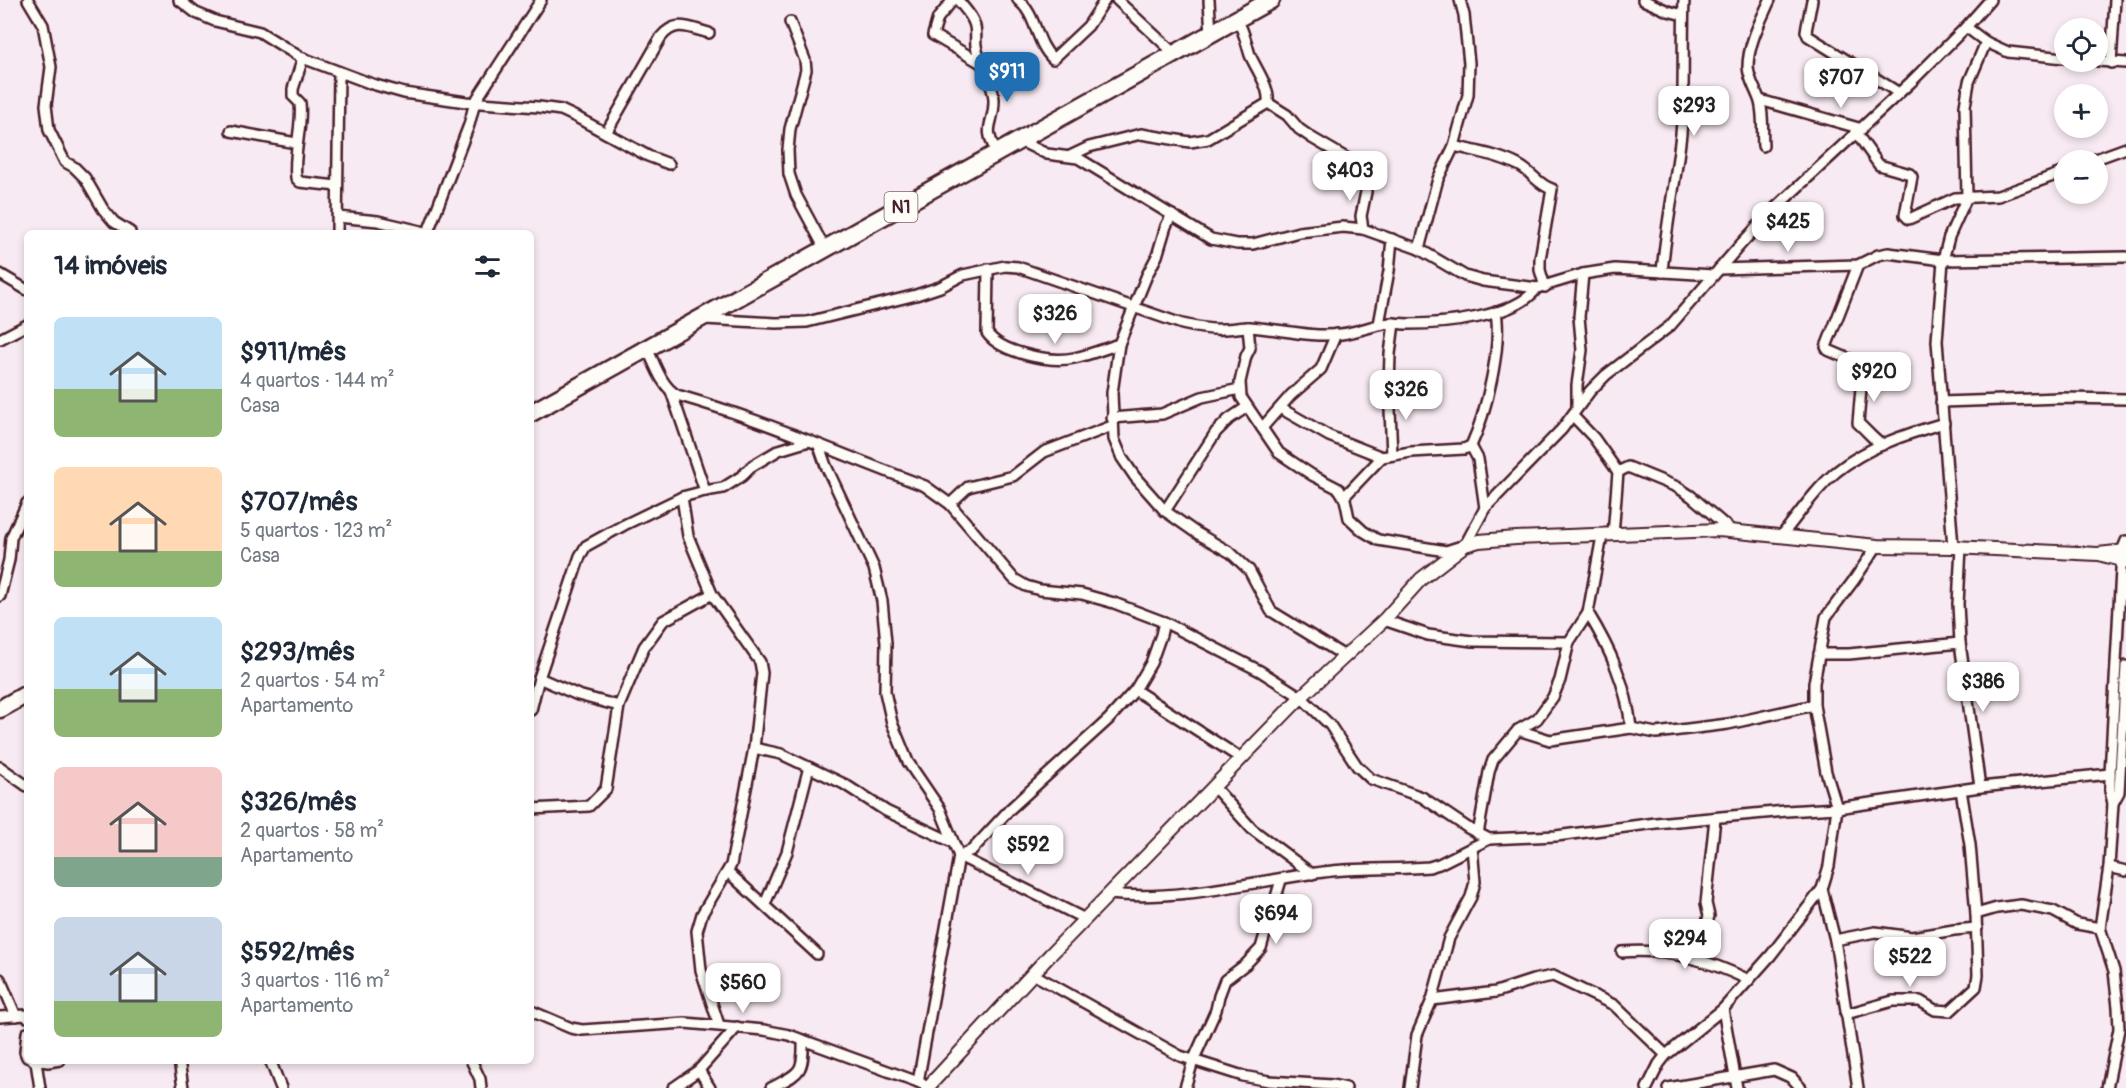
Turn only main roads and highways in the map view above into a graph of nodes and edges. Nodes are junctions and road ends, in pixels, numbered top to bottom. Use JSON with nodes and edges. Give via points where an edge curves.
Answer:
{"nodes":[{"id":1,"x":1271,"y":0,"type":"edge"},
{"id":2,"x":534,"y":411,"type":"edge"},
{"id":3,"x":24,"y":696,"type":"edge"},
{"id":4,"x":0,"y":709,"type":"edge"}],
"edges":[{"from":1,"to":2,"type":"highway","number":"N1"},
{"from":3,"to":4,"type":"highway"}]}
